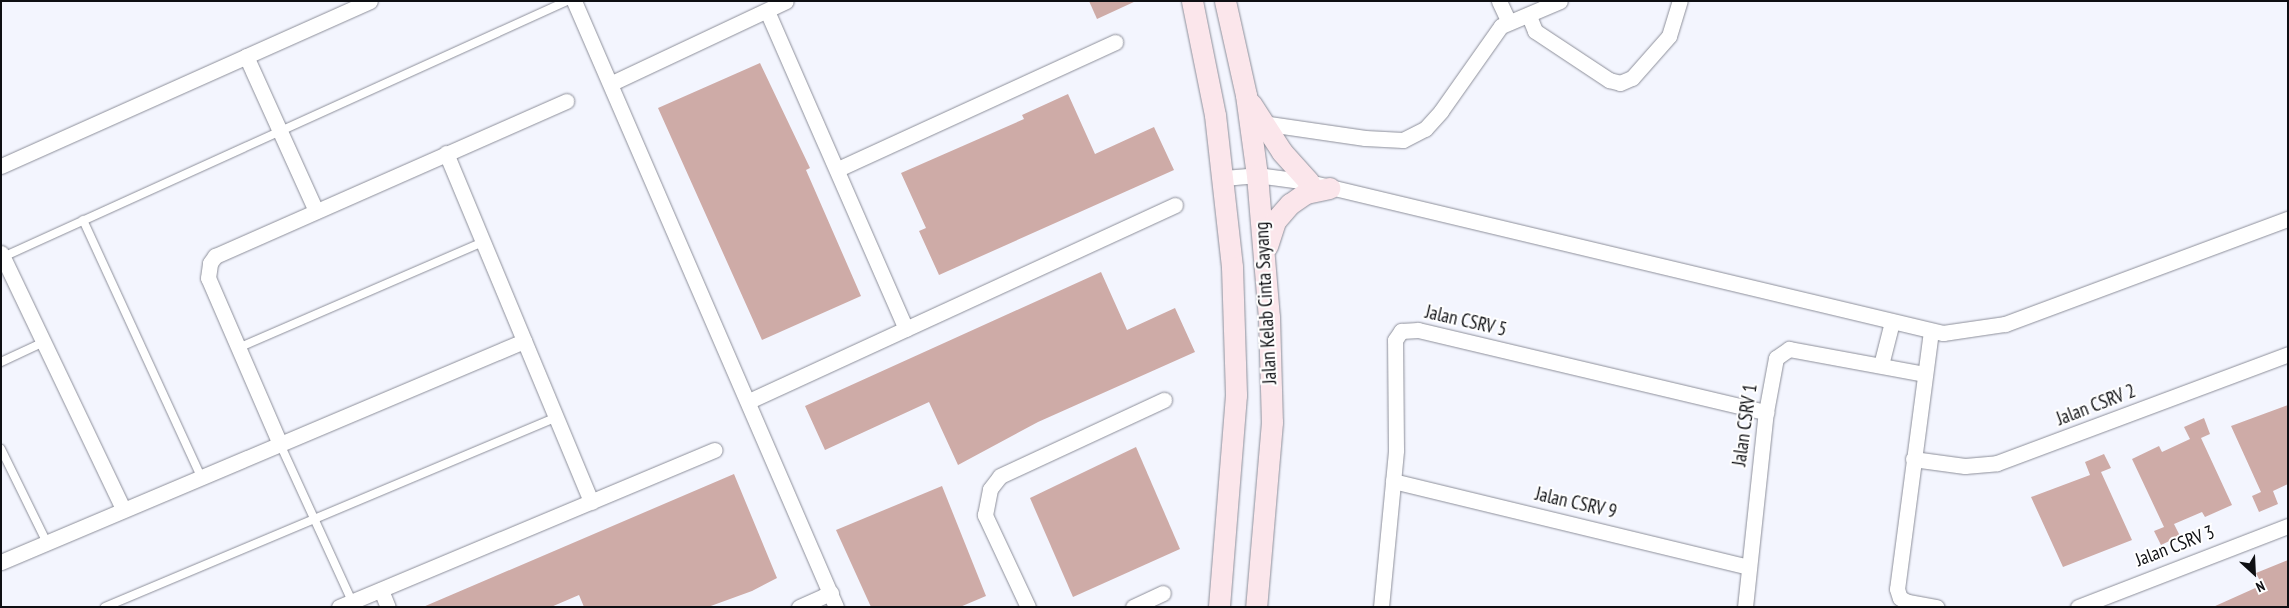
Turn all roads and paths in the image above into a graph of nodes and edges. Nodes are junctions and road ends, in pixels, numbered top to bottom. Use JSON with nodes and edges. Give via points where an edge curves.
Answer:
{"nodes":[{"id":1,"x":370,"y":1,"type":"edge"},
{"id":2,"x":567,"y":1,"type":"edge"},
{"id":3,"x":574,"y":1,"type":"edge"},
{"id":4,"x":786,"y":1,"type":"edge"},
{"id":5,"x":1192,"y":1,"type":"edge"},
{"id":6,"x":1224,"y":1,"type":"edge"},
{"id":7,"x":1499,"y":1,"type":"edge"},
{"id":8,"x":1560,"y":1,"type":"edge"},
{"id":9,"x":1680,"y":1,"type":"edge"},
{"id":10,"x":767,"y":10,"type":"junction"},
{"id":11,"x":1528,"y":16,"type":"junction"},
{"id":12,"x":1509,"y":22,"type":"junction"},
{"id":13,"x":1116,"y":42,"type":"dead end"},
{"id":14,"x":246,"y":56,"type":"junction"},
{"id":15,"x":612,"y":83,"type":"junction"},
{"id":16,"x":1246,"y":95,"type":"junction"},
{"id":17,"x":566,"y":101,"type":"dead end"},
{"id":18,"x":1262,"y":123,"type":"junction"},
{"id":19,"x":280,"y":132,"type":"junction"},
{"id":20,"x":446,"y":153,"type":"junction"},
{"id":21,"x":1,"y":166,"type":"edge"},
{"id":22,"x":838,"y":169,"type":"junction"},
{"id":23,"x":1257,"y":175,"type":"junction"},
{"id":24,"x":1224,"y":178,"type":"junction"},
{"id":25,"x":1309,"y":182,"type":"junction"},
{"id":26,"x":1330,"y":188,"type":"junction"},
{"id":27,"x":1175,"y":205,"type":"dead end"},
{"id":28,"x":316,"y":211,"type":"junction"},
{"id":29,"x":2288,"y":219,"type":"edge"},
{"id":30,"x":83,"y":220,"type":"junction"},
{"id":31,"x":483,"y":242,"type":"junction"},
{"id":32,"x":1265,"y":251,"type":"junction"},
{"id":33,"x":2,"y":255,"type":"edge"},
{"id":34,"x":1892,"y":322,"type":"junction"},
{"id":35,"x":906,"y":329,"type":"junction"},
{"id":36,"x":1931,"y":331,"type":"junction"},
{"id":37,"x":524,"y":341,"type":"junction"},
{"id":38,"x":44,"y":342,"type":"junction"},
{"id":39,"x":238,"y":348,"type":"junction"},
{"id":40,"x":2288,"y":354,"type":"edge"},
{"id":41,"x":1,"y":362,"type":"edge"},
{"id":42,"x":1881,"y":364,"type":"junction"},
{"id":43,"x":1925,"y":374,"type":"junction"},
{"id":44,"x":1164,"y":400,"type":"dead end"},
{"id":45,"x":749,"y":401,"type":"junction"},
{"id":46,"x":1766,"y":412,"type":"junction"},
{"id":47,"x":556,"y":417,"type":"junction"},
{"id":48,"x":280,"y":444,"type":"junction"},
{"id":49,"x":1,"y":449,"type":"edge"},
{"id":50,"x":714,"y":450,"type":"dead end"},
{"id":51,"x":1914,"y":459,"type":"junction"},
{"id":52,"x":201,"y":476,"type":"junction"},
{"id":53,"x":1393,"y":481,"type":"junction"},
{"id":54,"x":591,"y":502,"type":"junction"},
{"id":55,"x":123,"y":509,"type":"junction"},
{"id":56,"x":314,"y":519,"type":"junction"},
{"id":57,"x":2288,"y":526,"type":"edge"},
{"id":58,"x":46,"y":543,"type":"junction"},
{"id":59,"x":1,"y":562,"type":"edge"},
{"id":60,"x":1748,"y":567,"type":"junction"},
{"id":61,"x":380,"y":590,"type":"junction"},
{"id":62,"x":1163,"y":593,"type":"dead end"},
{"id":63,"x":834,"y":600,"type":"edge"},
{"id":64,"x":346,"y":604,"type":"edge"},
{"id":65,"x":105,"y":607,"type":"edge"},
{"id":66,"x":388,"y":607,"type":"edge"},
{"id":67,"x":799,"y":607,"type":"edge"},
{"id":68,"x":1028,"y":607,"type":"edge"},
{"id":69,"x":1133,"y":607,"type":"edge"},
{"id":70,"x":1219,"y":607,"type":"edge"},
{"id":71,"x":1256,"y":607,"type":"edge"},
{"id":72,"x":1381,"y":607,"type":"edge"},
{"id":73,"x":1745,"y":607,"type":"edge"},
{"id":74,"x":1937,"y":607,"type":"edge"},
{"id":75,"x":2078,"y":607,"type":"edge"}],
"edges":[{"from":1,"to":14,"type":"street"},
{"from":2,"to":19,"type":"lane"},
{"from":3,"to":15,"type":"street"},
{"from":4,"to":10,"type":"street"},
{"from":5,"to":24,"type":"main road","name":"Jalan Kelab Cinta Sayang"},
{"from":6,"to":16,"type":"main road","name":"Jalan Kelab Cinta Sayang"},
{"from":7,"to":12,"type":"street"},
{"from":8,"to":11,"type":"street"},
{"from":9,"to":11,"type":"street","via":[[1669,36],[1632,78],[1620,82],[1609,80],[1535,31]]},
{"from":10,"to":15,"type":"street"},
{"from":10,"to":22,"type":"street"},
{"from":11,"to":12,"type":"street"},
{"from":12,"to":18,"type":"street","via":[[1493,33],[1441,111],[1415,135],[1391,141]]},
{"from":13,"to":22,"type":"street"},
{"from":14,"to":19,"type":"street"},
{"from":14,"to":21,"type":"street"},
{"from":15,"to":45,"type":"street"},
{"from":16,"to":18,"type":"main road"},
{"from":16,"to":23,"type":"main road","name":"Jalan Kelab Cinta Sayang"},
{"from":17,"to":20,"type":"street"},
{"from":18,"to":25,"type":"main road"},
{"from":19,"to":28,"type":"street"},
{"from":19,"to":30,"type":"lane"},
{"from":20,"to":28,"type":"street"},
{"from":20,"to":31,"type":"street"},
{"from":22,"to":35,"type":"street"},
{"from":23,"to":24,"type":"street"},
{"from":23,"to":25,"type":"street"},
{"from":23,"to":32,"type":"main road","name":"Jalan Kelab Cinta Sayang"},
{"from":24,"to":70,"type":"main road","name":"Jalan Kelab Cinta Sayang","via":[[1232,267],[1236,395]]},
{"from":25,"to":26,"type":"street"},
{"from":26,"to":32,"type":"main road","via":[[1306,193],[1290,204],[1276,221]]},
{"from":26,"to":34,"type":"street"},
{"from":27,"to":35,"type":"street"},
{"from":28,"to":39,"type":"street","via":[[225,250],[210,263],[208,278]]},
{"from":29,"to":36,"type":"street","via":[[2005,324],[1964,333]]},
{"from":30,"to":33,"type":"lane"},
{"from":30,"to":52,"type":"lane"},
{"from":31,"to":37,"type":"street"},
{"from":31,"to":39,"type":"lane"},
{"from":32,"to":71,"type":"main road","name":"Jalan Kelab Cinta Sayang","via":[[1272,422]]},
{"from":33,"to":38,"type":"street"},
{"from":34,"to":36,"type":"street"},
{"from":34,"to":42,"type":"street"},
{"from":35,"to":45,"type":"street"},
{"from":36,"to":43,"type":"street"},
{"from":37,"to":47,"type":"street"},
{"from":37,"to":48,"type":"street"},
{"from":38,"to":41,"type":"lane"},
{"from":38,"to":55,"type":"street"},
{"from":39,"to":48,"type":"street"},
{"from":40,"to":51,"type":"street","name":"Jalan CSRV 2","via":[[1997,464],[1965,466]]},
{"from":42,"to":43,"type":"street","name":"Jalan CSRV 1"},
{"from":42,"to":46,"type":"street","name":"Jalan CSRV 1","via":[[1789,349],[1776,358]]},
{"from":43,"to":51,"type":"street"},
{"from":44,"to":68,"type":"street","via":[[1000,476],[990,489],[985,515]]},
{"from":45,"to":63,"type":"street"},
{"from":46,"to":53,"type":"street","name":"Jalan CSRV 5","via":[[1408,329],[1401,331],[1395,340]]},
{"from":46,"to":60,"type":"street","name":"Jalan CSRV 1"},
{"from":47,"to":54,"type":"street"},
{"from":47,"to":56,"type":"lane"},
{"from":48,"to":52,"type":"street"},
{"from":48,"to":56,"type":"lane"},
{"from":49,"to":58,"type":"lane"},
{"from":50,"to":54,"type":"street"},
{"from":51,"to":74,"type":"street","via":[[1897,589],[1900,598],[1908,602]]},
{"from":52,"to":55,"type":"street"},
{"from":53,"to":60,"type":"street","name":"Jalan CSRV 9"},
{"from":53,"to":72,"type":"street","name":"Jalan CSRV 5"},
{"from":54,"to":61,"type":"street"},
{"from":55,"to":58,"type":"street"},
{"from":56,"to":64,"type":"lane"},
{"from":56,"to":65,"type":"lane"},
{"from":57,"to":75,"type":"street","name":"Jalan CSRV 3"},
{"from":58,"to":59,"type":"street"},
{"from":60,"to":73,"type":"street","name":"Jalan CSRV 1"},
{"from":61,"to":64,"type":"street"},
{"from":61,"to":66,"type":"street"},
{"from":62,"to":69,"type":"street"},
{"from":63,"to":67,"type":"street"}]}
